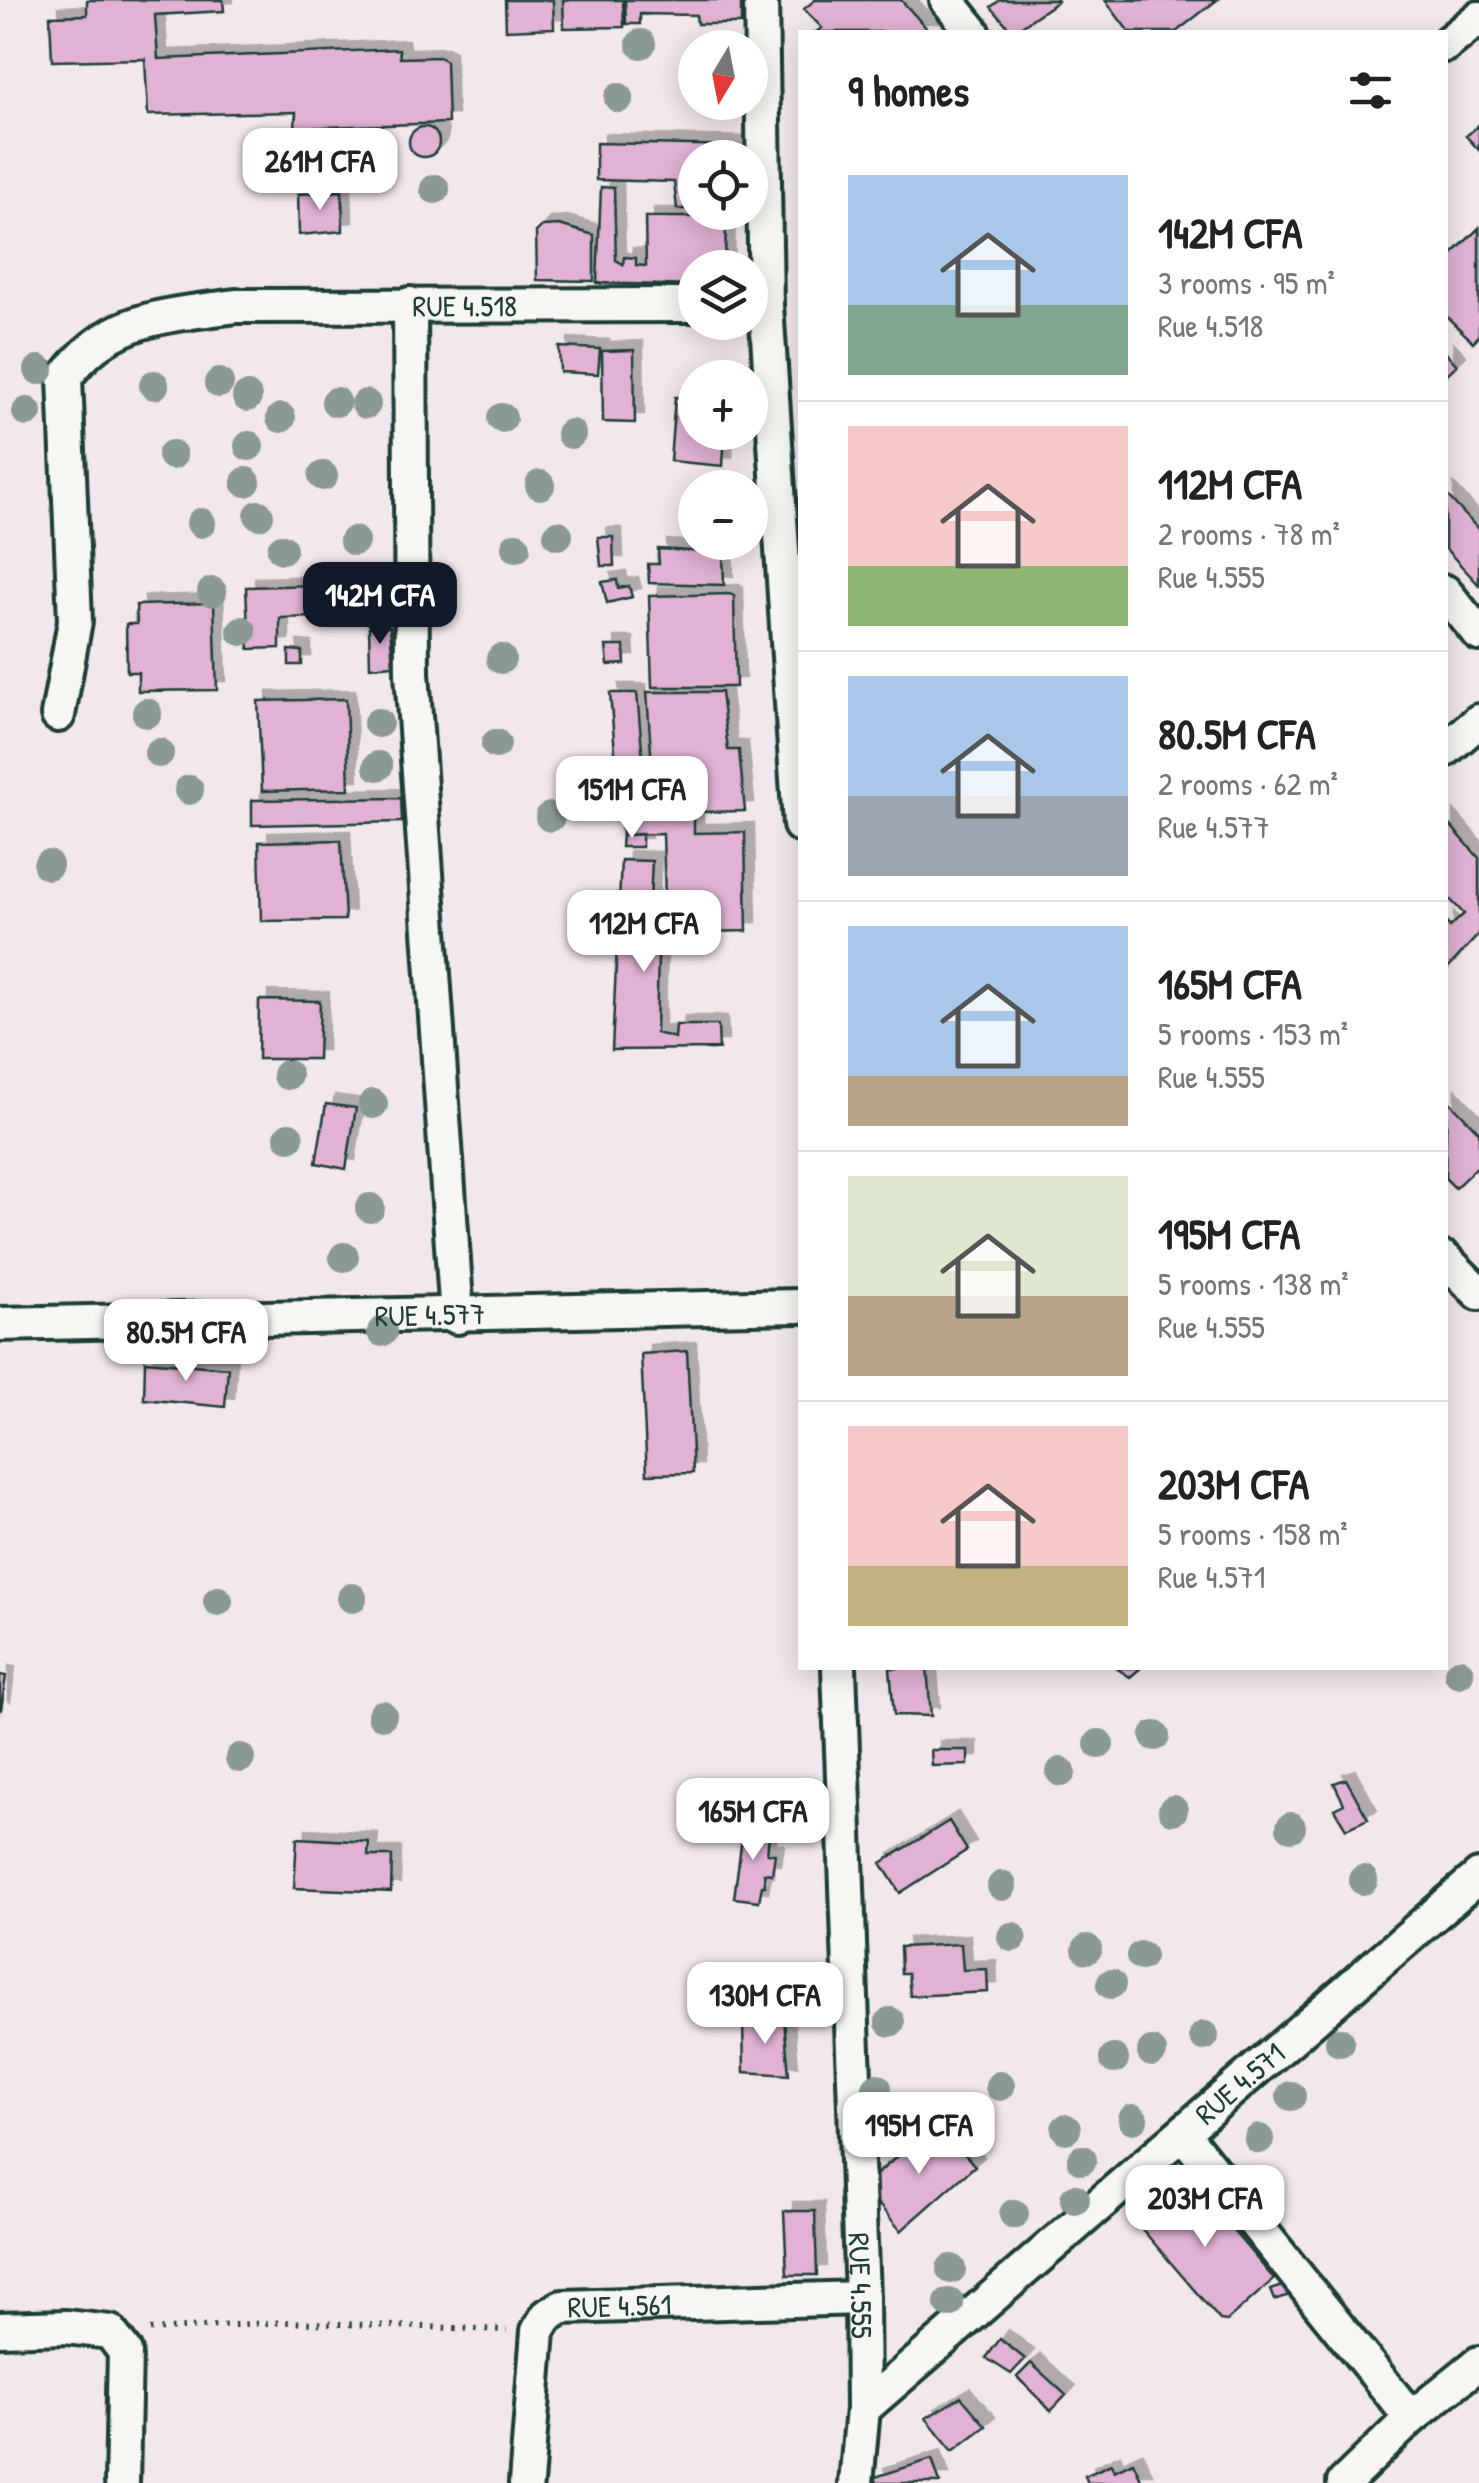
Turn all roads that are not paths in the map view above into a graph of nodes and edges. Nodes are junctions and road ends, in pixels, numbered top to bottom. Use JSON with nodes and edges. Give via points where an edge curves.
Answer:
{"nodes":[{"id":1,"x":761,"y":0,"type":"edge"},
{"id":2,"x":947,"y":0,"type":"edge"},
{"id":3,"x":1479,"y":18,"type":"edge"},
{"id":4,"x":971,"y":30,"type":"edge"},
{"id":5,"x":1448,"y":43,"type":"edge"},
{"id":6,"x":759,"y":250,"type":"edge"},
{"id":7,"x":410,"y":304,"type":"junction"},
{"id":8,"x":678,"y":305,"type":"edge"},
{"id":9,"x":762,"y":340,"type":"edge"},
{"id":10,"x":1448,"y":596,"type":"edge"},
{"id":11,"x":794,"y":610,"type":"edge"},
{"id":12,"x":1479,"y":634,"type":"edge"},
{"id":13,"x":58,"y":715,"type":"dead end"},
{"id":14,"x":1479,"y":721,"type":"edge"},
{"id":15,"x":1448,"y":747,"type":"edge"},
{"id":16,"x":798,"y":753,"type":"edge"},
{"id":17,"x":1448,"y":1262,"type":"edge"},
{"id":18,"x":1479,"y":1293,"type":"edge"},
{"id":19,"x":798,"y":1306,"type":"edge"},
{"id":20,"x":458,"y":1317,"type":"junction"},
{"id":21,"x":0,"y":1324,"type":"edge"},
{"id":22,"x":839,"y":1670,"type":"edge"},
{"id":23,"x":1479,"y":1876,"type":"edge"},
{"id":24,"x":1184,"y":2135,"type":"junction"},
{"id":25,"x":862,"y":2298,"type":"junction"},
{"id":26,"x":0,"y":2329,"type":"edge"},
{"id":27,"x":1479,"y":2363,"type":"edge"},
{"id":28,"x":864,"y":2409,"type":"junction"},
{"id":29,"x":1411,"y":2418,"type":"junction"},
{"id":30,"x":122,"y":2483,"type":"edge"},
{"id":31,"x":526,"y":2483,"type":"edge"},
{"id":32,"x":856,"y":2483,"type":"edge"},
{"id":33,"x":1344,"y":2483,"type":"edge"}],
"edges":[{"from":1,"to":6,"type":"street"},
{"from":2,"to":4,"type":"street"},
{"from":3,"to":5,"type":"street"},
{"from":7,"to":8,"type":"street","name":"RUE 4.518"},
{"from":7,"to":13,"type":"street","name":"RUE 4.518","via":[[236,306],[163,316],[110,332],[85,350],[64,378],[75,621]]},
{"from":7,"to":20,"type":"street","via":[[412,673]]},
{"from":9,"to":11,"type":"street"},
{"from":10,"to":12,"type":"street"},
{"from":11,"to":16,"type":"street"},
{"from":14,"to":15,"type":"street"},
{"from":17,"to":18,"type":"street"},
{"from":19,"to":20,"type":"street","name":"RUE 4.577"},
{"from":20,"to":21,"type":"street","name":"RUE 4.577"},
{"from":22,"to":25,"type":"street","name":"RUE 4.555"},
{"from":23,"to":24,"type":"street","name":"RUE 4.571"},
{"from":24,"to":28,"type":"street","name":"RUE 4.571"},
{"from":24,"to":29,"type":"street"},
{"from":25,"to":28,"type":"street","name":"RUE 4.555"},
{"from":25,"to":31,"type":"street","name":"RUE 4.561","via":[[562,2307],[538,2331]]},
{"from":26,"to":30,"type":"street","via":[[110,2332],[125,2352]]},
{"from":27,"to":29,"type":"street"},
{"from":28,"to":32,"type":"street","name":"RUE 4.555"},
{"from":29,"to":33,"type":"street"}]}
